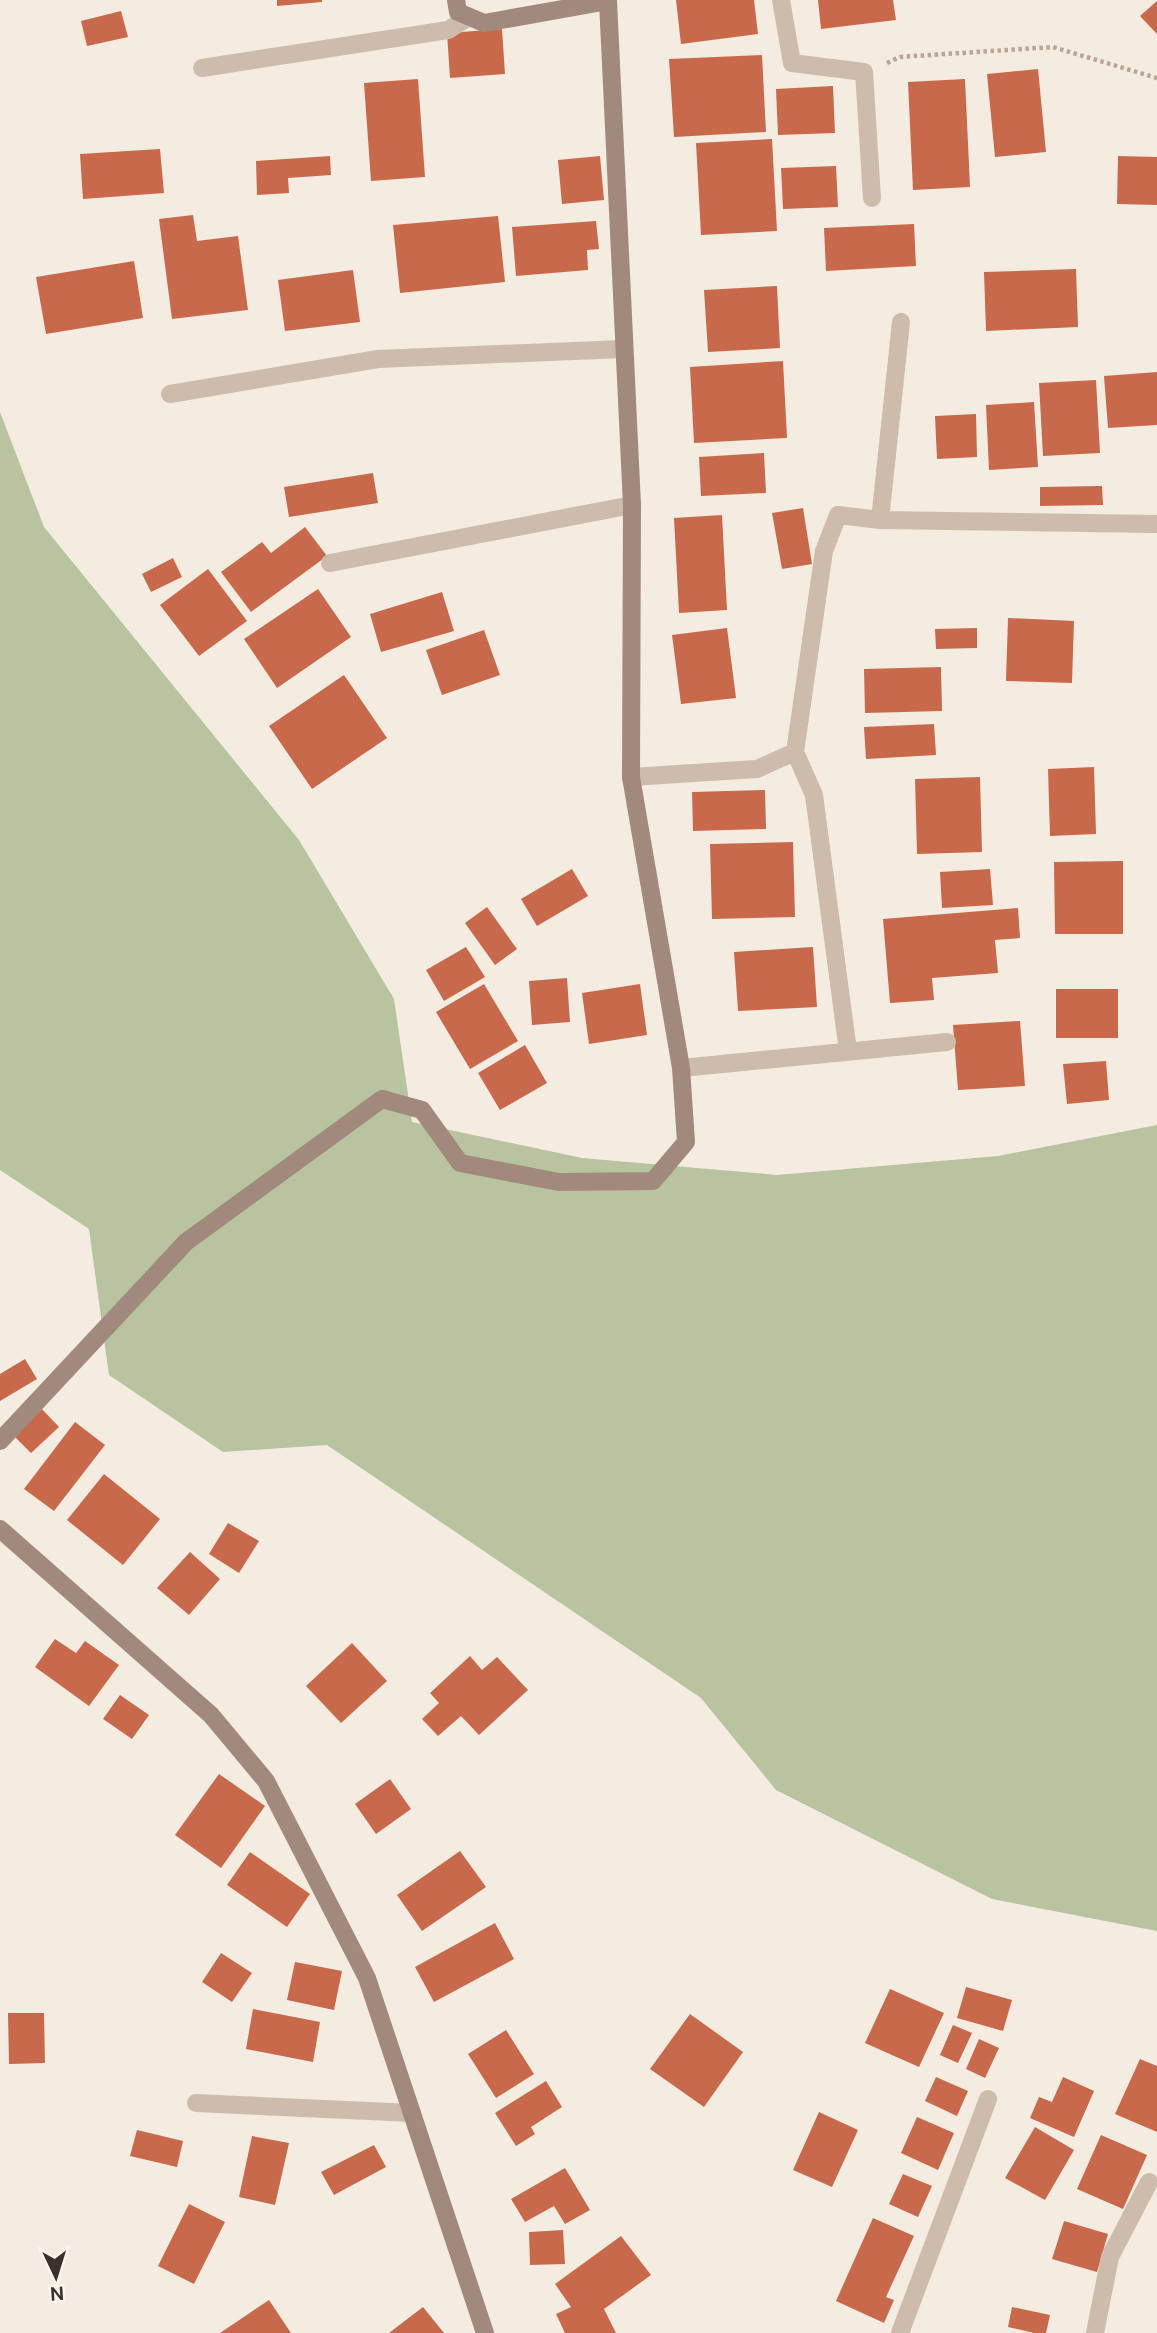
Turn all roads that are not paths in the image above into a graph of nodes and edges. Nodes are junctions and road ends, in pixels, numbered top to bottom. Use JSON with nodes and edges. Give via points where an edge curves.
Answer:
{"nodes":[{"id":1,"x":456,"y":0,"type":"edge"},
{"id":2,"x":610,"y":0,"type":"edge"},
{"id":3,"x":781,"y":0,"type":"edge"},
{"id":4,"x":469,"y":17,"type":"junction"},
{"id":5,"x":202,"y":68,"type":"dead end"},
{"id":6,"x":872,"y":198,"type":"dead end"},
{"id":7,"x":901,"y":323,"type":"dead end"},
{"id":8,"x":623,"y":349,"type":"junction"},
{"id":9,"x":170,"y":394,"type":"dead end"},
{"id":10,"x":632,"y":505,"type":"junction"},
{"id":11,"x":880,"y":520,"type":"junction"},
{"id":12,"x":1157,"y":524,"type":"edge"},
{"id":13,"x":330,"y":563,"type":"dead end"},
{"id":14,"x":795,"y":752,"type":"junction"},
{"id":15,"x":631,"y":777,"type":"junction"},
{"id":16,"x":947,"y":1042,"type":"dead end"},
{"id":17,"x":848,"y":1051,"type":"junction"},
{"id":18,"x":681,"y":1068,"type":"junction"},
{"id":19,"x":0,"y":1441,"type":"edge"},
{"id":20,"x":0,"y":1529,"type":"edge"},
{"id":21,"x":988,"y":2099,"type":"dead end"},
{"id":22,"x":196,"y":2103,"type":"dead end"},
{"id":23,"x":412,"y":2113,"type":"junction"},
{"id":24,"x":1149,"y":2182,"type":"dead end"},
{"id":25,"x":485,"y":2333,"type":"edge"},
{"id":26,"x":900,"y":2333,"type":"edge"},
{"id":27,"x":1095,"y":2333,"type":"edge"}],
"edges":[{"from":1,"to":4,"type":"street","via":[[458,12]]},
{"from":2,"to":4,"type":"street","via":[[484,23]]},
{"from":2,"to":8,"type":"street"},
{"from":3,"to":6,"type":"street","via":[[792,63],[864,72]]},
{"from":4,"to":5,"type":"street","via":[[448,30]]},
{"from":7,"to":11,"type":"street"},
{"from":8,"to":9,"type":"street","via":[[378,359]]},
{"from":8,"to":10,"type":"street"},
{"from":10,"to":13,"type":"street"},
{"from":10,"to":15,"type":"street"},
{"from":11,"to":12,"type":"street"},
{"from":11,"to":14,"type":"street","via":[[838,515],[824,551]]},
{"from":14,"to":15,"type":"street","via":[[757,769]]},
{"from":14,"to":17,"type":"street","via":[[814,794]]},
{"from":15,"to":18,"type":"street"},
{"from":16,"to":17,"type":"street"},
{"from":17,"to":18,"type":"street"},
{"from":18,"to":19,"type":"street","via":[[686,1142],[653,1181],[559,1182],[460,1163],[422,1110],[382,1099],[186,1242]]},
{"from":20,"to":23,"type":"street","via":[[211,1715],[266,1781],[367,1978]]},
{"from":21,"to":26,"type":"street"},
{"from":22,"to":23,"type":"street"},
{"from":23,"to":25,"type":"street"},
{"from":24,"to":27,"type":"street","via":[[1110,2257]]}]}
